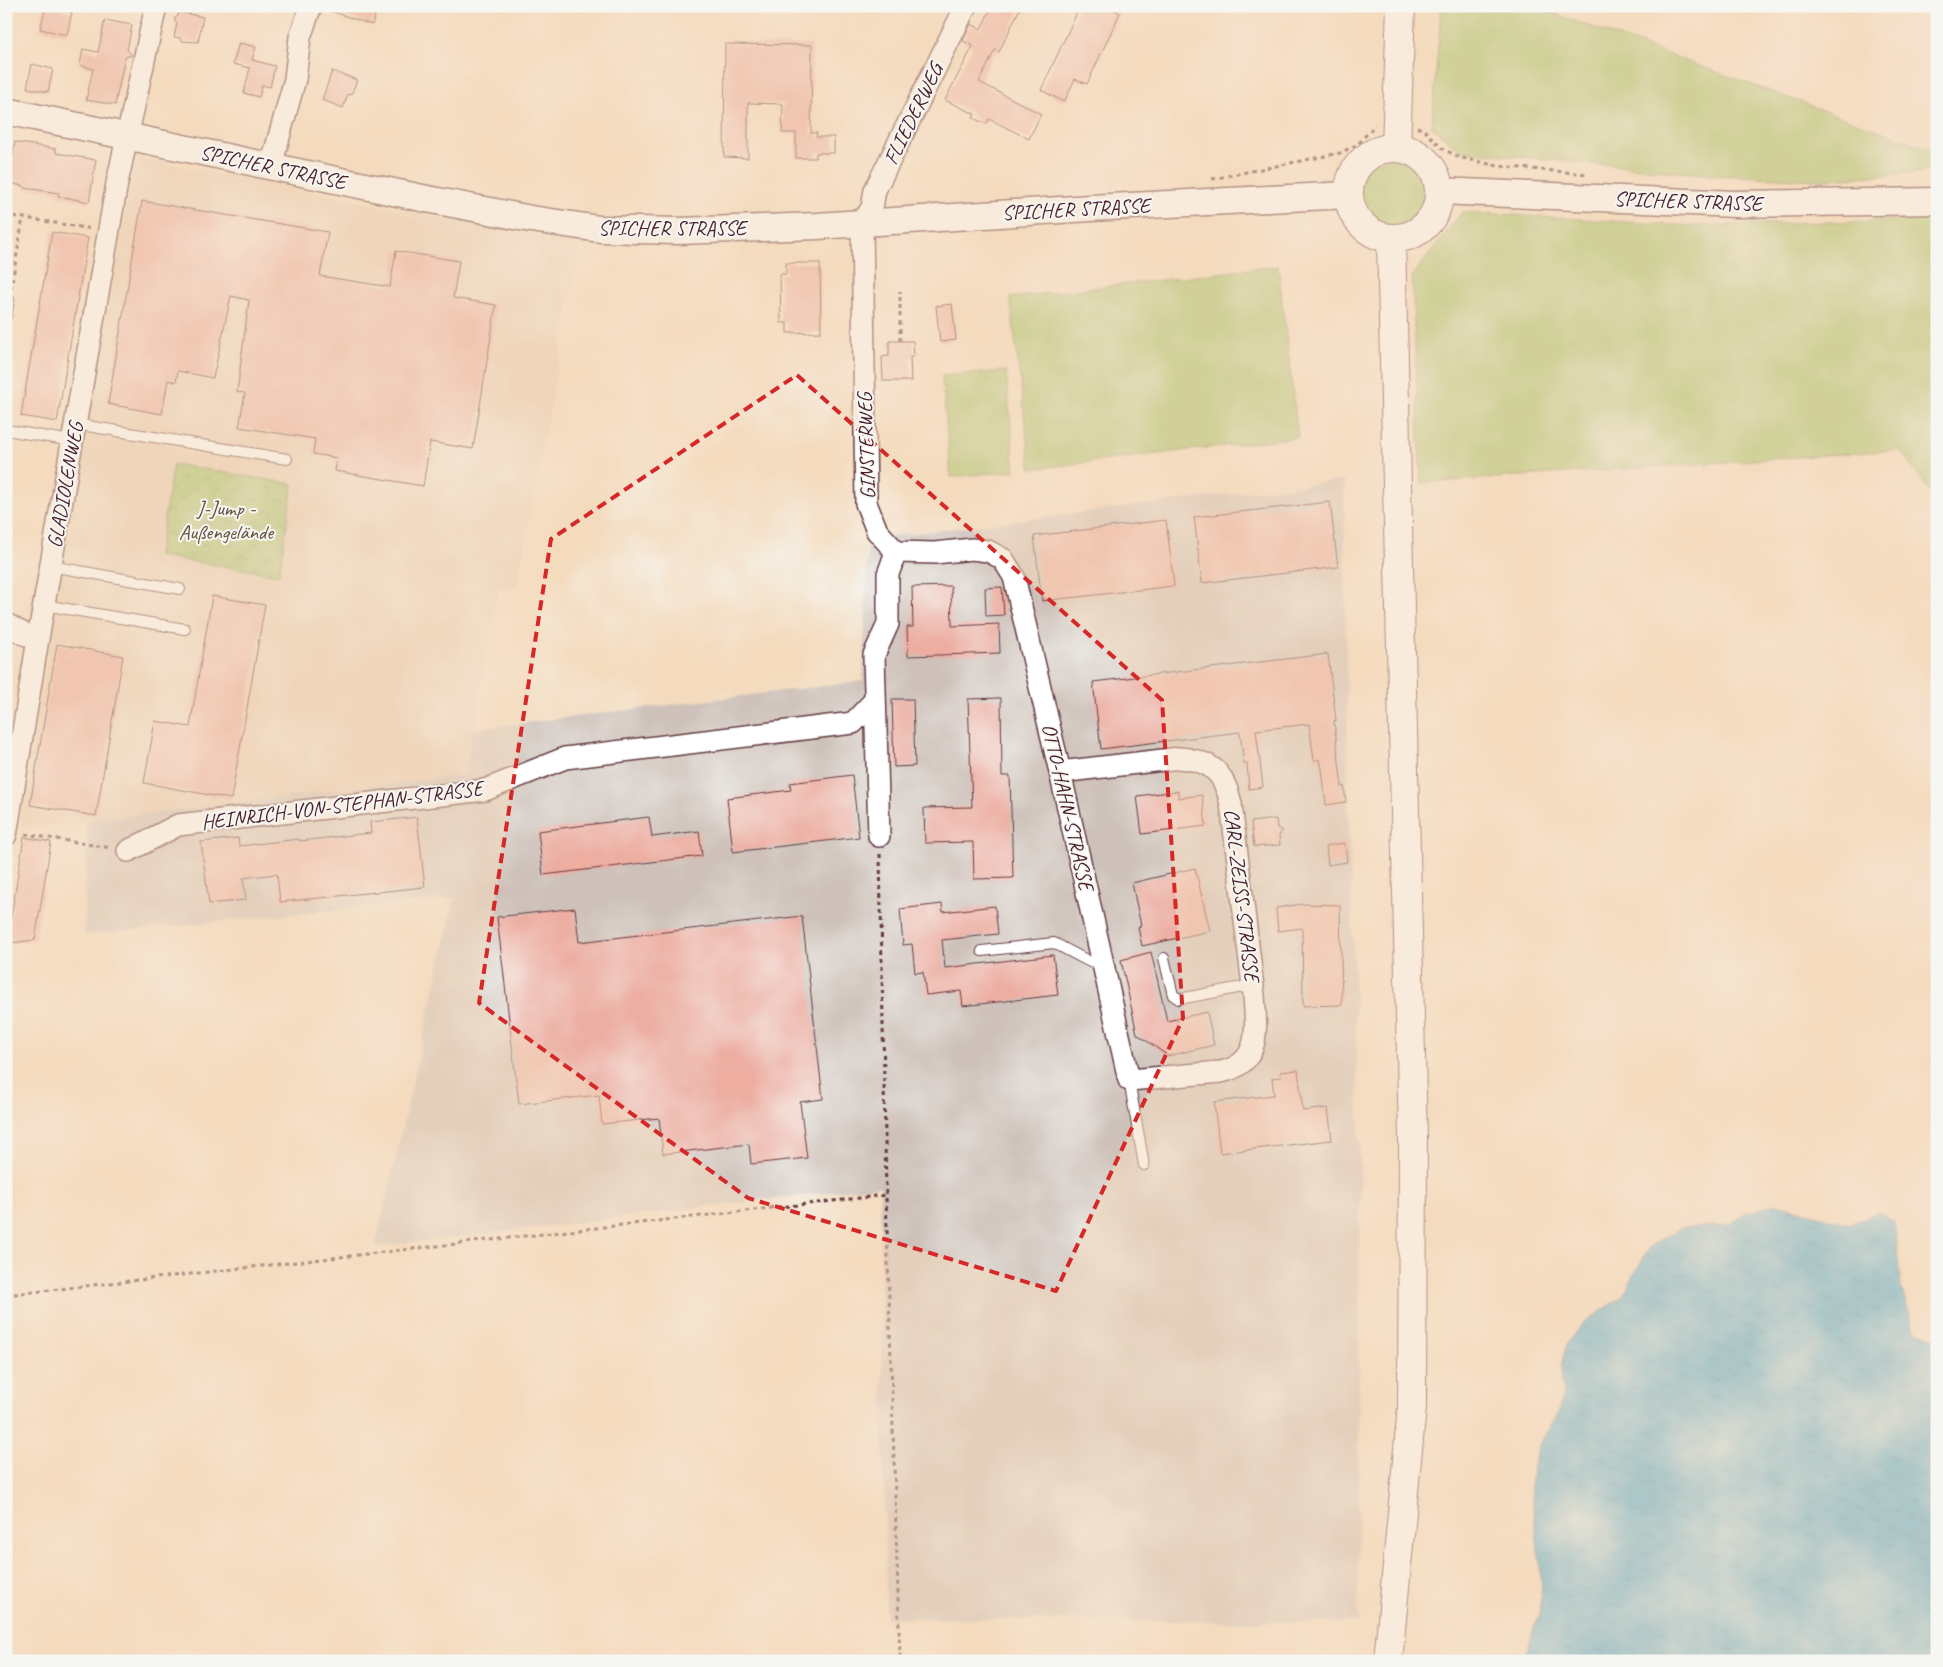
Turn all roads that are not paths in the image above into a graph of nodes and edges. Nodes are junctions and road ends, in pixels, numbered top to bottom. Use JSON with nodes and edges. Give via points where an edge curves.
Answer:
{"nodes":[{"id":1,"x":156,"y":6,"type":"edge"},
{"id":2,"x":311,"y":6,"type":"edge"},
{"id":3,"x":966,"y":6,"type":"edge"},
{"id":4,"x":1401,"y":6,"type":"edge"},
{"id":5,"x":6,"y":111,"type":"edge"},
{"id":6,"x":128,"y":137,"type":"junction"},
{"id":7,"x":1397,"y":137,"type":"junction"},
{"id":8,"x":271,"y":166,"type":"junction"},
{"id":9,"x":1440,"y":191,"type":"junction"},
{"id":10,"x":1931,"y":191,"type":"edge"},
{"id":11,"x":1348,"y":195,"type":"junction"},
{"id":12,"x":862,"y":222,"type":"junction"},
{"id":13,"x":1391,"y":239,"type":"junction"},
{"id":14,"x":9,"y":300,"type":"road end"},
{"id":15,"x":6,"y":317,"type":"edge"},
{"id":16,"x":6,"y":430,"type":"edge"},
{"id":17,"x":74,"y":433,"type":"junction"},
{"id":18,"x":286,"y":459,"type":"dead end"},
{"id":19,"x":896,"y":552,"type":"junction"},
{"id":20,"x":51,"y":566,"type":"junction"},
{"id":21,"x":180,"y":589,"type":"dead end"},
{"id":22,"x":44,"y":605,"type":"junction"},
{"id":23,"x":6,"y":624,"type":"edge"},
{"id":24,"x":185,"y":628,"type":"dead end"},
{"id":25,"x":38,"y":638,"type":"junction"},
{"id":26,"x":875,"y":700,"type":"junction"},
{"id":27,"x":1060,"y":772,"type":"junction"},
{"id":28,"x":7,"y":831,"type":"edge"},
{"id":29,"x":6,"y":835,"type":"edge"},
{"id":30,"x":879,"y":836,"type":"road end"},
{"id":31,"x":128,"y":851,"type":"road end"},
{"id":32,"x":982,"y":951,"type":"dead end"},
{"id":33,"x":1102,"y":958,"type":"junction"},
{"id":34,"x":1164,"y":958,"type":"dead end"},
{"id":35,"x":1253,"y":985,"type":"junction"},
{"id":36,"x":1129,"y":1080,"type":"junction"},
{"id":37,"x":1144,"y":1165,"type":"dead end"},
{"id":38,"x":1388,"y":1661,"type":"edge"}],
"edges":[{"from":1,"to":6,"type":"street","name":"GLADIOLENWEG"},
{"from":2,"to":8,"type":"street","via":[[300,37],[295,79]]},
{"from":3,"to":12,"type":"street","name":"FLIEDERWEG","via":[[875,190],[872,208]]},
{"from":4,"to":7,"type":"main road"},
{"from":5,"to":6,"type":"street","name":"SPICHER STRASSE"},
{"from":6,"to":8,"type":"street","name":"SPICHER STRASSE"},
{"from":6,"to":17,"type":"street","name":"GLADIOLENWEG"},
{"from":7,"to":9,"type":"main road","via":[[1431,166]]},
{"from":7,"to":11,"type":"main road","via":[[1357,167],[1350,180]]},
{"from":8,"to":12,"type":"street","name":"SPICHER STRASSE","via":[[531,219],[600,229],[678,231]]},
{"from":9,"to":10,"type":"street","name":"SPICHER STRASSE","via":[[1735,204]]},
{"from":9,"to":13,"type":"main road","via":[[1438,206],[1431,220],[1420,231]]},
{"from":11,"to":12,"type":"street","name":"SPICHER STRASSE"},
{"from":11,"to":13,"type":"main road","via":[[1351,208],[1362,225],[1378,236]]},
{"from":12,"to":19,"type":"street","name":"GINSTERWEG","via":[[866,503],[876,531]]},
{"from":13,"to":38,"type":"main road","via":[[1413,1158],[1412,1407]]},
{"from":14,"to":15,"type":"lane"},
{"from":16,"to":17,"type":"lane"},
{"from":17,"to":18,"type":"lane"},
{"from":17,"to":20,"type":"street","name":"GLADIOLENWEG"},
{"from":19,"to":26,"type":"street","via":[[888,574],[888,624],[874,655]]},
{"from":19,"to":27,"type":"street","name":"OTTO-HAHN-STRASSE","via":[[972,549],[988,551],[1002,559],[1014,577]]},
{"from":20,"to":21,"type":"lane"},
{"from":20,"to":22,"type":"street","name":"GLADIOLENWEG"},
{"from":22,"to":24,"type":"lane"},
{"from":22,"to":25,"type":"street","name":"GLADIOLENWEG"},
{"from":23,"to":25,"type":"street"},
{"from":25,"to":28,"type":"street","name":"GLADIOLENWEG"},
{"from":26,"to":30,"type":"street"},
{"from":26,"to":31,"type":"street","name":"HEINRICH-VON-STEPHAN-STRASSE","via":[[853,722],[565,758],[484,790],[178,825]]},
{"from":27,"to":33,"type":"street","name":"OTTO-HAHN-STRASSE"},
{"from":27,"to":35,"type":"street","name":"CARL-ZEISS-STRASSE","via":[[1180,758],[1199,760],[1214,768],[1224,781],[1231,804]]},
{"from":28,"to":29,"type":"street","name":"GLADIOLENWEG"},
{"from":32,"to":33,"type":"lane","via":[[1054,943],[1090,962]]},
{"from":33,"to":36,"type":"street","name":"OTTO-HAHN-STRASSE"},
{"from":34,"to":35,"type":"lane","via":[[1174,995],[1179,999]]},
{"from":35,"to":36,"type":"street","name":"CARL-ZEISS-STRASSE","via":[[1254,1044],[1244,1062],[1221,1072]]},
{"from":36,"to":37,"type":"lane","name":"OTTO-HAHN-STRASSE"}]}
